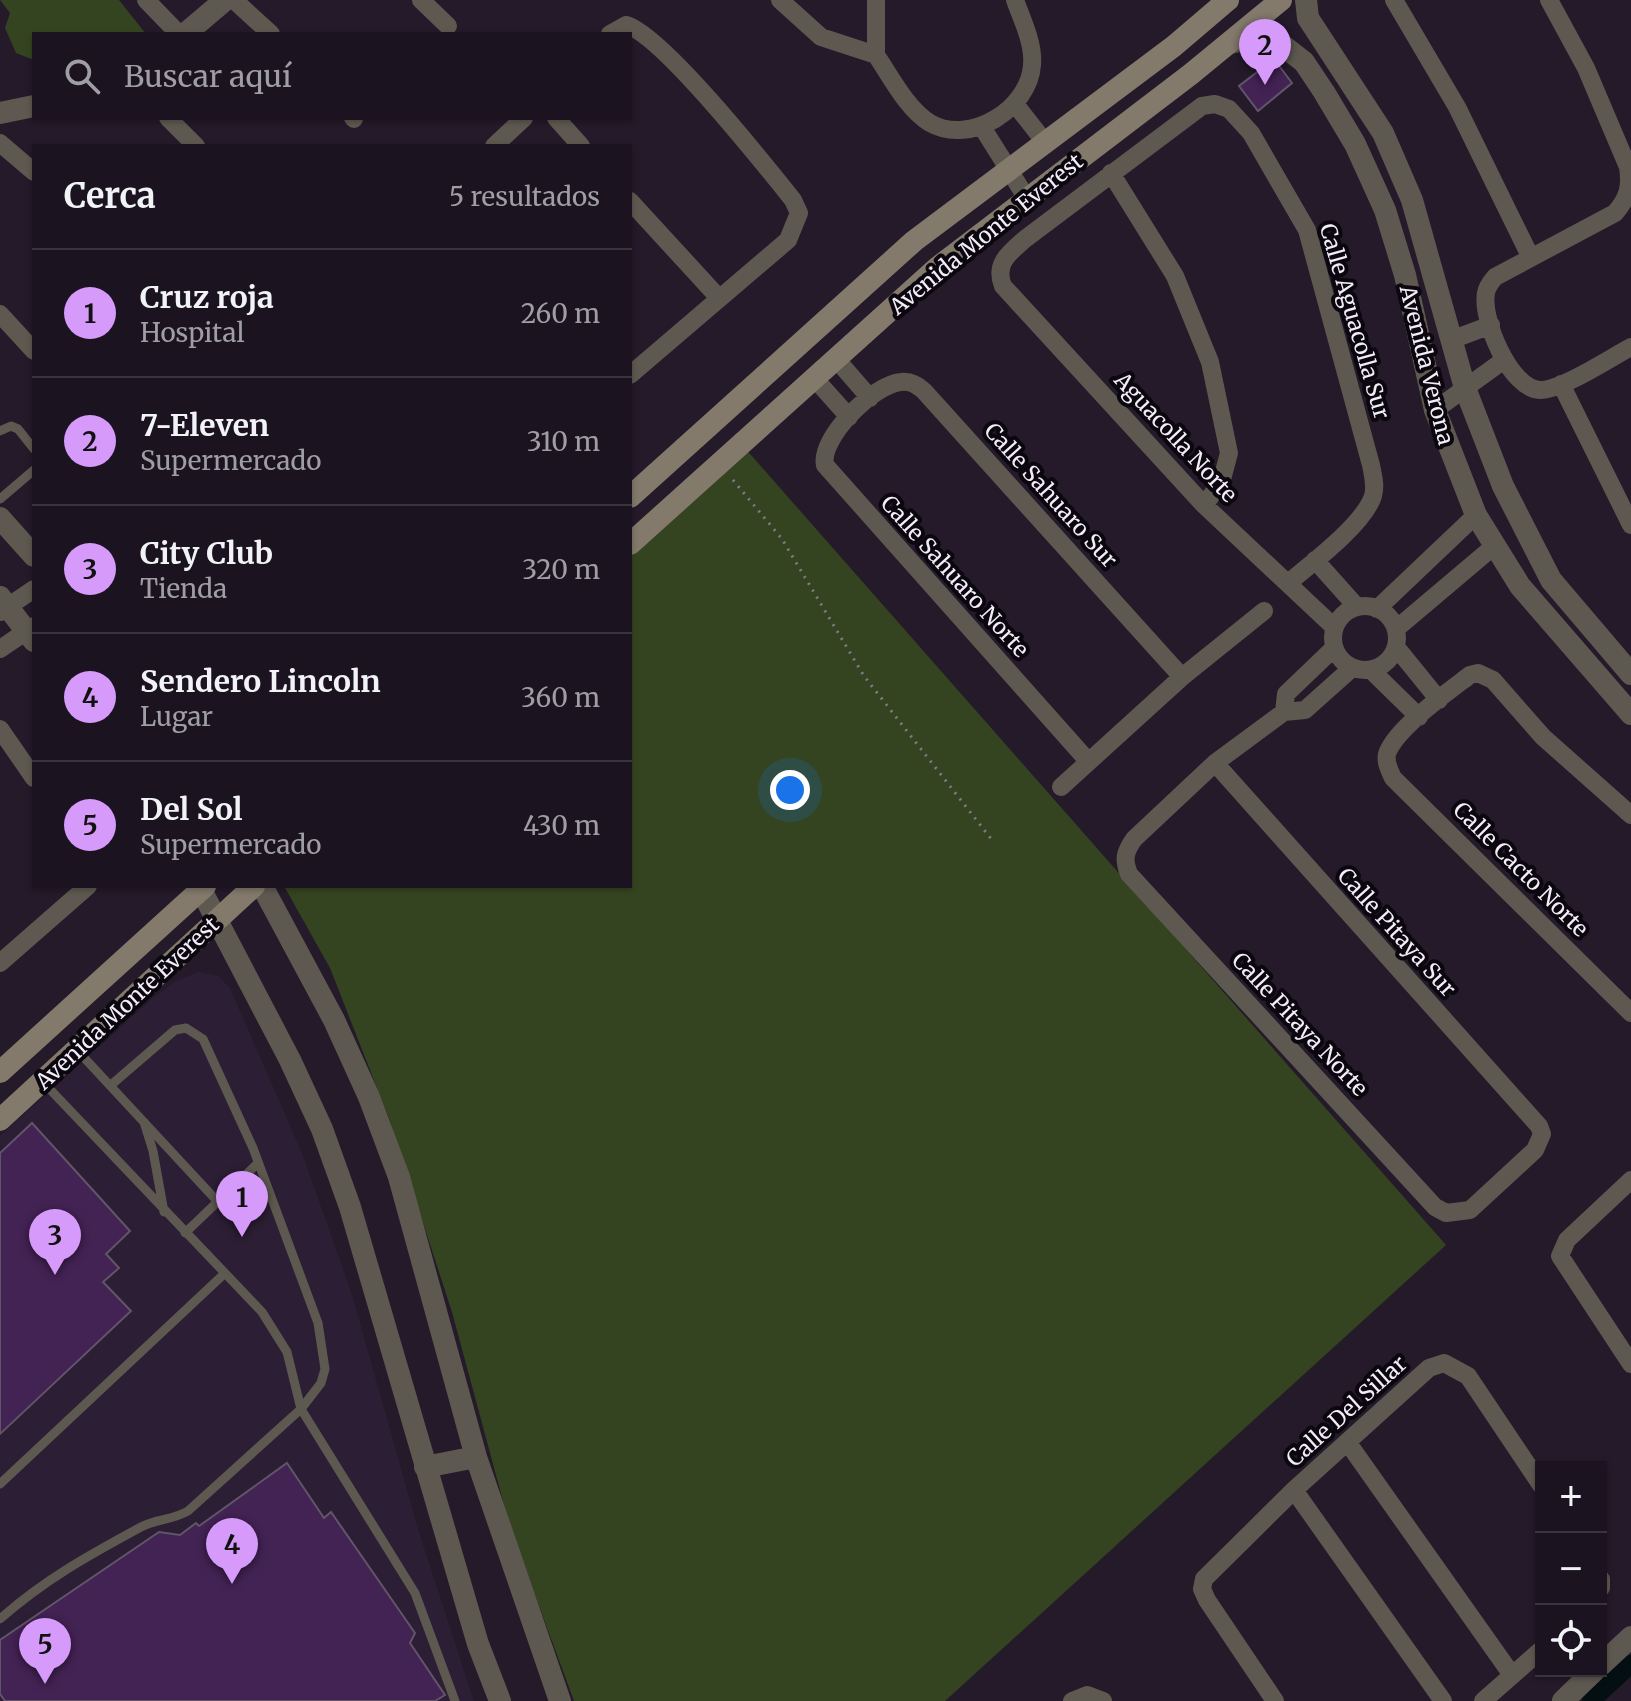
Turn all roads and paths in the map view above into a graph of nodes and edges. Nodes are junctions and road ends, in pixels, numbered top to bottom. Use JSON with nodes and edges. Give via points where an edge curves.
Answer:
{"nodes":[{"id":1,"x":146,"y":0,"type":"edge"},
{"id":2,"x":225,"y":0,"type":"edge"},
{"id":3,"x":234,"y":0,"type":"edge"},
{"id":4,"x":421,"y":0,"type":"edge"},
{"id":5,"x":780,"y":0,"type":"edge"},
{"id":6,"x":876,"y":0,"type":"edge"},
{"id":7,"x":1015,"y":0,"type":"edge"},
{"id":8,"x":1227,"y":0,"type":"edge"},
{"id":9,"x":1281,"y":0,"type":"edge"},
{"id":10,"x":1306,"y":0,"type":"edge"},
{"id":11,"x":1394,"y":0,"type":"edge"},
{"id":12,"x":1549,"y":0,"type":"edge"},
{"id":13,"x":448,"y":26,"type":"dead end"},
{"id":14,"x":618,"y":30,"type":"edge"},
{"id":15,"x":180,"y":32,"type":"edge"},
{"id":16,"x":185,"y":32,"type":"edge"},
{"id":17,"x":269,"y":32,"type":"edge"},
{"id":18,"x":1326,"y":42,"type":"junction"},
{"id":19,"x":1230,"y":43,"type":"junction"},
{"id":20,"x":876,"y":55,"type":"junction"},
{"id":21,"x":1304,"y":62,"type":"junction"},
{"id":22,"x":1138,"y":71,"type":"junction"},
{"id":23,"x":1158,"y":99,"type":"junction"},
{"id":24,"x":1015,"y":104,"type":"junction"},
{"id":25,"x":32,"y":106,"type":"edge"},
{"id":26,"x":0,"y":113,"type":"edge"},
{"id":27,"x":170,"y":120,"type":"edge"},
{"id":28,"x":522,"y":120,"type":"edge"},
{"id":29,"x":558,"y":120,"type":"edge"},
{"id":30,"x":982,"y":127,"type":"junction"},
{"id":31,"x":1044,"y":141,"type":"junction"},
{"id":32,"x":0,"y":143,"type":"edge"},
{"id":33,"x":194,"y":144,"type":"edge"},
{"id":34,"x":496,"y":144,"type":"edge"},
{"id":35,"x":579,"y":144,"type":"edge"},
{"id":36,"x":1007,"y":168,"type":"junction"},
{"id":37,"x":32,"y":170,"type":"edge"},
{"id":38,"x":1111,"y":173,"type":"junction"},
{"id":39,"x":1026,"y":197,"type":"junction"},
{"id":40,"x":632,"y":203,"type":"edge"},
{"id":41,"x":1530,"y":256,"type":"junction"},
{"id":42,"x":719,"y":298,"type":"junction"},
{"id":43,"x":0,"y":314,"type":"edge"},
{"id":44,"x":1491,"y":325,"type":"junction"},
{"id":45,"x":1451,"y":340,"type":"junction"},
{"id":46,"x":1631,"y":347,"type":"edge"},
{"id":47,"x":32,"y":349,"type":"edge"},
{"id":48,"x":793,"y":353,"type":"junction"},
{"id":49,"x":837,"y":360,"type":"junction"},
{"id":50,"x":1504,"y":360,"type":"junction"},
{"id":51,"x":632,"y":373,"type":"edge"},
{"id":52,"x":815,"y":379,"type":"junction"},
{"id":53,"x":1561,"y":384,"type":"junction"},
{"id":54,"x":1465,"y":388,"type":"junction"},
{"id":55,"x":859,"y":407,"type":"junction"},
{"id":56,"x":1435,"y":410,"type":"junction"},
{"id":57,"x":0,"y":431,"type":"edge"},
{"id":58,"x":32,"y":446,"type":"edge"},
{"id":59,"x":719,"y":463,"type":"junction"},
{"id":60,"x":32,"y":472,"type":"edge"},
{"id":61,"x":632,"y":495,"type":"edge"},
{"id":62,"x":0,"y":499,"type":"edge"},
{"id":63,"x":1204,"y":505,"type":"junction"},
{"id":64,"x":1476,"y":515,"type":"junction"},
{"id":65,"x":0,"y":518,"type":"edge"},
{"id":66,"x":1631,"y":525,"type":"edge"},
{"id":67,"x":632,"y":542,"type":"edge"},
{"id":68,"x":1493,"y":547,"type":"junction"},
{"id":69,"x":32,"y":554,"type":"edge"},
{"id":70,"x":1315,"y":560,"type":"junction"},
{"id":71,"x":1288,"y":583,"type":"junction"},
{"id":72,"x":32,"y":590,"type":"edge"},
{"id":73,"x":2,"y":605,"type":"edge"},
{"id":74,"x":1357,"y":607,"type":"junction"},
{"id":75,"x":1377,"y":609,"type":"junction"},
{"id":76,"x":1264,"y":611,"type":"dead end"},
{"id":77,"x":1334,"y":627,"type":"junction"},
{"id":78,"x":31,"y":632,"type":"edge"},
{"id":79,"x":1396,"y":638,"type":"junction"},
{"id":80,"x":1334,"y":648,"type":"junction"},
{"id":81,"x":0,"y":649,"type":"edge"},
{"id":82,"x":1362,"y":669,"type":"junction"},
{"id":83,"x":1631,"y":674,"type":"edge"},
{"id":84,"x":1182,"y":677,"type":"junction"},
{"id":85,"x":1439,"y":700,"type":"junction"},
{"id":86,"x":1284,"y":712,"type":"junction"},
{"id":87,"x":1631,"y":714,"type":"edge"},
{"id":88,"x":1419,"y":717,"type":"junction"},
{"id":89,"x":0,"y":729,"type":"edge"},
{"id":90,"x":1088,"y":761,"type":"junction"},
{"id":91,"x":1215,"y":763,"type":"junction"},
{"id":92,"x":32,"y":775,"type":"edge"},
{"id":93,"x":1061,"y":787,"type":"dead end"},
{"id":94,"x":1631,"y":815,"type":"edge"},
{"id":95,"x":992,"y":840,"type":"dead end"},
{"id":96,"x":86,"y":888,"type":"edge"},
{"id":97,"x":201,"y":888,"type":"edge"},
{"id":98,"x":202,"y":888,"type":"edge"},
{"id":99,"x":252,"y":888,"type":"edge"},
{"id":100,"x":263,"y":888,"type":"edge"},
{"id":101,"x":218,"y":919,"type":"junction"},
{"id":102,"x":2,"y":957,"type":"edge"},
{"id":103,"x":1631,"y":1013,"type":"edge"},
{"id":104,"x":77,"y":1050,"type":"junction"},
{"id":105,"x":0,"y":1072,"type":"edge"},
{"id":106,"x":42,"y":1081,"type":"junction"},
{"id":107,"x":111,"y":1085,"type":"junction"},
{"id":108,"x":143,"y":1119,"type":"junction"},
{"id":109,"x":0,"y":1120,"type":"edge"},
{"id":110,"x":258,"y":1163,"type":"junction"},
{"id":111,"x":1631,"y":1180,"type":"edge"},
{"id":112,"x":218,"y":1202,"type":"junction"},
{"id":113,"x":164,"y":1212,"type":"junction"},
{"id":114,"x":1459,"y":1214,"type":"joint"},
{"id":115,"x":185,"y":1233,"type":"junction"},
{"id":116,"x":224,"y":1274,"type":"junction"},
{"id":117,"x":1631,"y":1364,"type":"edge"},
{"id":118,"x":301,"y":1409,"type":"junction"},
{"id":119,"x":1348,"y":1443,"type":"junction"},
{"id":120,"x":476,"y":1457,"type":"junction"},
{"id":121,"x":425,"y":1467,"type":"junction"},
{"id":122,"x":1535,"y":1476,"type":"edge"},
{"id":123,"x":0,"y":1484,"type":"edge"},
{"id":124,"x":1294,"y":1490,"type":"junction"},
{"id":125,"x":0,"y":1619,"type":"edge"},
{"id":126,"x":1631,"y":1637,"type":"edge"},
{"id":127,"x":1535,"y":1657,"type":"edge"},
{"id":128,"x":1607,"y":1659,"type":"edge"},
{"id":129,"x":1588,"y":1677,"type":"edge"},
{"id":130,"x":1507,"y":1688,"type":"edge"},
{"id":131,"x":1101,"y":1700,"type":"edge"},
{"id":132,"x":455,"y":1701,"type":"edge"},
{"id":133,"x":500,"y":1701,"type":"edge"},
{"id":134,"x":560,"y":1701,"type":"edge"},
{"id":135,"x":1072,"y":1701,"type":"edge"},
{"id":136,"x":1275,"y":1701,"type":"edge"},
{"id":137,"x":1443,"y":1701,"type":"edge"},
{"id":138,"x":1483,"y":1701,"type":"edge"},
{"id":139,"x":1563,"y":1701,"type":"edge"}],
"edges":[{"from":1,"to":15,"type":"street"},
{"from":2,"to":16,"type":"street"},
{"from":3,"to":17,"type":"street"},
{"from":4,"to":13,"type":"street"},
{"from":5,"to":20,"type":"street","via":[[821,37]]},
{"from":6,"to":20,"type":"street"},
{"from":7,"to":24,"type":"street","via":[[1033,66]]},
{"from":8,"to":22,"type":"main road","name":"Avenida Monte Everest"},
{"from":9,"to":19,"type":"main road","name":"Avenida Monte Everest"},
{"from":10,"to":18,"type":"street","name":"Avenida Verona","via":[[1308,18]]},
{"from":11,"to":41,"type":"street","via":[[1457,107]]},
{"from":12,"to":41,"type":"street","via":[[1586,68],[1631,183],[1615,213]]},
{"from":14,"to":42,"type":"street","via":[[637,28],[653,42],[729,123],[799,213],[788,240]]},
{"from":18,"to":21,"type":"street"},
{"from":18,"to":45,"type":"street","name":"Avenida Verona","via":[[1383,133],[1400,173]]},
{"from":19,"to":21,"type":"street","name":"Avenida Verona","via":[[1277,41]]},
{"from":19,"to":23,"type":"main road","name":"Avenida Monte Everest"},
{"from":20,"to":30,"type":"street","via":[[929,123]]},
{"from":21,"to":56,"type":"street","name":"Avenida Verona","via":[[1355,144],[1385,210]]},
{"from":22,"to":23,"type":"main road"},
{"from":22,"to":31,"type":"main road","name":"Avenida Monte Everest"},
{"from":23,"to":39,"type":"main road","name":"Avenida Monte Everest"},
{"from":24,"to":30,"type":"street"},
{"from":24,"to":31,"type":"street"},
{"from":25,"to":26,"type":"street"},
{"from":27,"to":33,"type":"street"},
{"from":28,"to":34,"type":"street"},
{"from":29,"to":35,"type":"street"},
{"from":30,"to":36,"type":"street"},
{"from":31,"to":36,"type":"main road","name":"Avenida Monte Everest"},
{"from":32,"to":37,"type":"street"},
{"from":36,"to":39,"type":"street"},
{"from":36,"to":48,"type":"main road","name":"Avenida Monte Everest","via":[[914,241]]},
{"from":38,"to":63,"type":"street","via":[[1175,276],[1210,362],[1229,453],[1221,483]]},
{"from":38,"to":63,"type":"street","name":"Aguacolla Norte","via":[[1005,256],[1000,268],[1003,286]]},
{"from":38,"to":70,"type":"street","name":"Calle Aguacolla Sur","via":[[1202,106],[1215,104],[1229,109],[1251,133],[1307,230],[1375,485],[1362,514]]},
{"from":39,"to":49,"type":"main road","name":"Avenida Monte Everest","via":[[938,267]]},
{"from":40,"to":42,"type":"street"},
{"from":41,"to":44,"type":"street","via":[[1495,277],[1486,289]]},
{"from":42,"to":51,"type":"street"},
{"from":43,"to":47,"type":"street"},
{"from":44,"to":45,"type":"street"},
{"from":44,"to":50,"type":"street"},
{"from":45,"to":54,"type":"street","name":"Avenida Verona"},
{"from":46,"to":53,"type":"street"},
{"from":48,"to":52,"type":"main road"},
{"from":48,"to":61,"type":"main road","name":"Avenida Monte Everest"},
{"from":49,"to":52,"type":"main road","name":"Avenida Monte Everest"},
{"from":49,"to":55,"type":"street"},
{"from":50,"to":53,"type":"street","via":[[1516,379],[1529,387],[1542,390]]},
{"from":50,"to":54,"type":"street"},
{"from":52,"to":55,"type":"street"},
{"from":52,"to":59,"type":"main road","name":"Avenida Monte Everest"},
{"from":53,"to":66,"type":"street"},
{"from":54,"to":56,"type":"street"},
{"from":54,"to":83,"type":"street","name":"Avenida Verona","via":[[1503,486],[1551,580]]},
{"from":55,"to":84,"type":"street","name":"Calle Sahuaro Sur","via":[[898,382],[924,391]]},
{"from":55,"to":90,"type":"street","name":"Calle Sahuaro Norte","via":[[825,449],[825,465]]},
{"from":56,"to":64,"type":"street","name":"Avenida Verona"},
{"from":57,"to":58,"type":"lane","via":[[18,429]]},
{"from":59,"to":67,"type":"main road","name":"Avenida Monte Everest"},
{"from":59,"to":95,"type":"path","via":[[782,539],[864,676]]},
{"from":60,"to":62,"type":"lane"},
{"from":63,"to":71,"type":"street","name":"Aguacolla Norte"},
{"from":64,"to":68,"type":"street","name":"Avenida Verona"},
{"from":64,"to":75,"type":"street"},
{"from":65,"to":69,"type":"street"},
{"from":68,"to":79,"type":"street"},
{"from":68,"to":87,"type":"street","name":"Avenida Verona","via":[[1520,586]]},
{"from":70,"to":71,"type":"street"},
{"from":70,"to":74,"type":"street"},
{"from":71,"to":77,"type":"street","name":"Aguacolla Norte"},
{"from":72,"to":73,"type":"street"},
{"from":73,"to":78,"type":"street"},
{"from":74,"to":75,"type":"street"},
{"from":74,"to":77,"type":"street"},
{"from":75,"to":79,"type":"street"},
{"from":76,"to":84,"type":"street"},
{"from":77,"to":80,"type":"street"},
{"from":78,"to":81,"type":"street"},
{"from":79,"to":82,"type":"street","via":[[1387,662]]},
{"from":79,"to":85,"type":"street"},
{"from":80,"to":82,"type":"street","via":[[1344,664]]},
{"from":80,"to":86,"type":"street","via":[[1286,694]]},
{"from":82,"to":86,"type":"street","via":[[1305,710]]},
{"from":82,"to":88,"type":"street"},
{"from":84,"to":90,"type":"street"},
{"from":85,"to":88,"type":"street"},
{"from":85,"to":94,"type":"street","via":[[1470,675],[1493,680],[1543,737]]},
{"from":86,"to":91,"type":"street"},
{"from":88,"to":103,"type":"street","name":"Calle Cacto Norte","via":[[1387,754],[1393,778]]},
{"from":89,"to":92,"type":"street"},
{"from":90,"to":93,"type":"street"},
{"from":91,"to":114,"type":"street","name":"Calle Pitaya Sur","via":[[1535,1118],[1542,1134],[1535,1150],[1470,1210]]},
{"from":91,"to":114,"type":"street","name":"Calle Pitaya Norte","via":[[1126,850],[1129,874],[1435,1207]]},
{"from":96,"to":102,"type":"street"},
{"from":97,"to":105,"type":"main road","name":"Avenida Monte Everest"},
{"from":98,"to":101,"type":"street"},
{"from":99,"to":101,"type":"main road","name":"Avenida Monte Everest"},
{"from":100,"to":120,"type":"street","via":[[334,1020],[374,1110],[424,1261]]},
{"from":101,"to":104,"type":"main road","name":"Avenida Monte Everest"},
{"from":101,"to":121,"type":"street","via":[[322,1129],[350,1207]]},
{"from":104,"to":106,"type":"main road","name":"Avenida Monte Everest"},
{"from":104,"to":107,"type":"lane"},
{"from":106,"to":109,"type":"main road","name":"Avenida Monte Everest"},
{"from":106,"to":113,"type":"lane"},
{"from":107,"to":108,"type":"lane"},
{"from":107,"to":110,"type":"lane","via":[[175,1030],[196,1031]]},
{"from":108,"to":112,"type":"lane"},
{"from":108,"to":113,"type":"lane"},
{"from":110,"to":112,"type":"lane"},
{"from":110,"to":118,"type":"lane","via":[[302,1276],[325,1355],[321,1383]]},
{"from":111,"to":117,"type":"street","via":[[1567,1240],[1560,1256]]},
{"from":112,"to":115,"type":"lane"},
{"from":113,"to":115,"type":"lane"},
{"from":115,"to":116,"type":"lane"},
{"from":116,"to":118,"type":"lane","via":[[262,1312],[287,1352]]},
{"from":116,"to":123,"type":"lane"},
{"from":118,"to":125,"type":"lane","via":[[188,1511],[142,1527],[38,1585]]},
{"from":118,"to":132,"type":"lane","via":[[415,1593]]},
{"from":119,"to":122,"type":"street","name":"Calle Del Sillar","via":[[1429,1368],[1444,1363],[1468,1376]]},
{"from":119,"to":124,"type":"street","name":"Calle Del Sillar"},
{"from":119,"to":130,"type":"street"},
{"from":120,"to":121,"type":"street"},
{"from":120,"to":134,"type":"street"},
{"from":121,"to":133,"type":"street"},
{"from":124,"to":136,"type":"street","name":"Calle Del Sillar","via":[[1204,1579],[1202,1589]]},
{"from":124,"to":137,"type":"street"},
{"from":126,"to":128,"type":"street"},
{"from":127,"to":130,"type":"street"},
{"from":129,"to":139,"type":"street"},
{"from":130,"to":138,"type":"street"},
{"from":131,"to":135,"type":"street","via":[[1087,1695]]}]}
